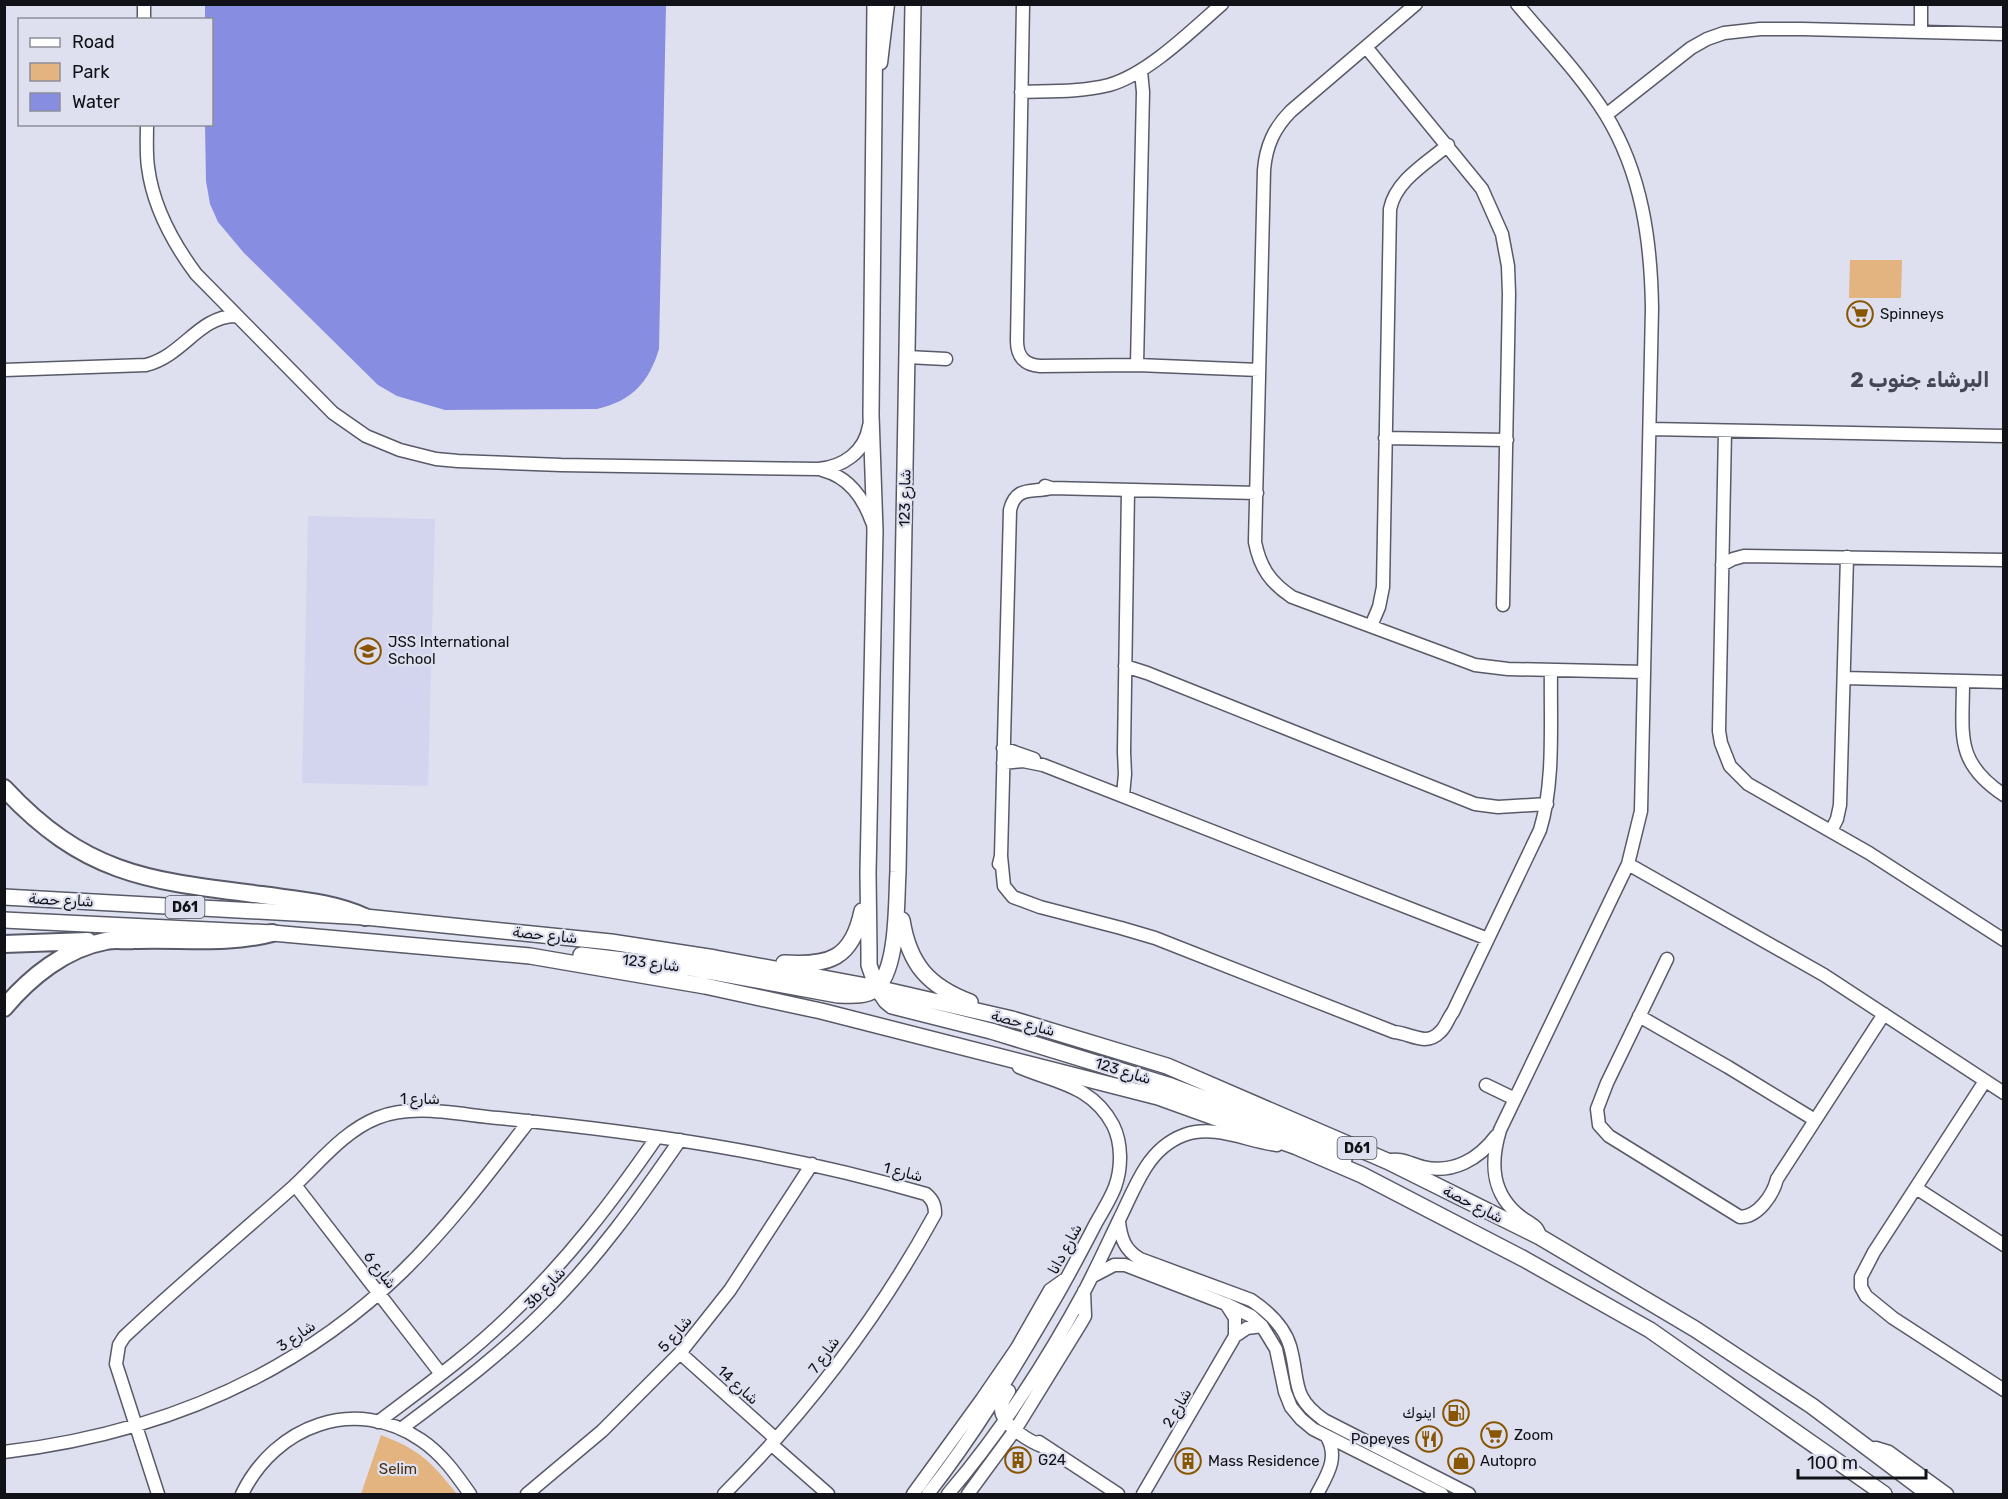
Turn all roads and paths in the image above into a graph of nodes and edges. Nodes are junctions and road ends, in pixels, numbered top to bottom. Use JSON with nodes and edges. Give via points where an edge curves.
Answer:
{"nodes":[{"id":1,"x":875,"y":4,"type":"edge"},
{"id":2,"x":888,"y":4,"type":"edge"},
{"id":3,"x":915,"y":4,"type":"edge"},
{"id":4,"x":1023,"y":4,"type":"edge"},
{"id":5,"x":1222,"y":4,"type":"edge"},
{"id":6,"x":1517,"y":4,"type":"edge"},
{"id":7,"x":1921,"y":4,"type":"edge"},
{"id":8,"x":1408,"y":7,"type":"edge"},
{"id":9,"x":1208,"y":9,"type":"edge"},
{"id":10,"x":1921,"y":32,"type":"junction"},
{"id":11,"x":2004,"y":34,"type":"edge"},
{"id":12,"x":1366,"y":47,"type":"junction"},
{"id":13,"x":1136,"y":73,"type":"junction"},
{"id":14,"x":1021,"y":92,"type":"junction"},
{"id":15,"x":874,"y":105,"type":"junction"},
{"id":16,"x":1606,"y":115,"type":"junction"},
{"id":17,"x":147,"y":126,"type":"edge"},
{"id":18,"x":1448,"y":145,"type":"junction"},
{"id":19,"x":215,"y":295,"type":"junction"},
{"id":20,"x":235,"y":316,"type":"junction"},
{"id":21,"x":204,"y":326,"type":"junction"},
{"id":22,"x":907,"y":357,"type":"junction"},
{"id":23,"x":946,"y":359,"type":"dead end"},
{"id":24,"x":1137,"y":365,"type":"junction"},
{"id":25,"x":4,"y":370,"type":"edge"},
{"id":26,"x":1259,"y":370,"type":"junction"},
{"id":27,"x":871,"y":415,"type":"junction"},
{"id":28,"x":1650,"y":429,"type":"junction"},
{"id":29,"x":1725,"y":431,"type":"junction"},
{"id":30,"x":2004,"y":436,"type":"edge"},
{"id":31,"x":1385,"y":438,"type":"junction"},
{"id":32,"x":1507,"y":440,"type":"junction"},
{"id":33,"x":818,"y":469,"type":"junction"},
{"id":34,"x":1128,"y":490,"type":"junction"},
{"id":35,"x":1257,"y":493,"type":"junction"},
{"id":36,"x":875,"y":531,"type":"junction"},
{"id":37,"x":1723,"y":546,"type":"junction"},
{"id":38,"x":1744,"y":556,"type":"junction"},
{"id":39,"x":1847,"y":558,"type":"junction"},
{"id":40,"x":2004,"y":560,"type":"edge"},
{"id":41,"x":1722,"y":565,"type":"junction"},
{"id":42,"x":1503,"y":605,"type":"dead end"},
{"id":43,"x":1377,"y":628,"type":"junction"},
{"id":44,"x":1125,"y":666,"type":"junction"},
{"id":45,"x":1551,"y":670,"type":"junction"},
{"id":46,"x":1644,"y":672,"type":"junction"},
{"id":47,"x":1844,"y":678,"type":"junction"},
{"id":48,"x":1125,"y":680,"type":"junction"},
{"id":49,"x":1963,"y":681,"type":"junction"},
{"id":50,"x":2004,"y":681,"type":"edge"},
{"id":51,"x":1168,"y":683,"type":"junction"},
{"id":52,"x":1003,"y":748,"type":"junction"},
{"id":53,"x":1003,"y":763,"type":"junction"},
{"id":54,"x":1043,"y":765,"type":"junction"},
{"id":55,"x":4,"y":788,"type":"edge"},
{"id":56,"x":1117,"y":794,"type":"junction"},
{"id":57,"x":2004,"y":795,"type":"edge"},
{"id":58,"x":1546,"y":810,"type":"junction"},
{"id":59,"x":1831,"y":831,"type":"junction"},
{"id":60,"x":1628,"y":864,"type":"junction"},
{"id":61,"x":898,"y":872,"type":"junction"},
{"id":62,"x":868,"y":873,"type":"junction"},
{"id":63,"x":4,"y":897,"type":"edge"},
{"id":64,"x":365,"y":917,"type":"junction"},
{"id":65,"x":4,"y":920,"type":"edge"},
{"id":66,"x":272,"y":933,"type":"junction"},
{"id":67,"x":1488,"y":939,"type":"junction"},
{"id":68,"x":2004,"y":940,"type":"edge"},
{"id":69,"x":107,"y":941,"type":"junction"},
{"id":70,"x":4,"y":944,"type":"edge"},
{"id":71,"x":530,"y":956,"type":"junction"},
{"id":72,"x":715,"y":958,"type":"junction"},
{"id":73,"x":1667,"y":959,"type":"dead end"},
{"id":74,"x":877,"y":988,"type":"junction"},
{"id":75,"x":4,"y":1008,"type":"edge"},
{"id":76,"x":1884,"y":1014,"type":"junction"},
{"id":77,"x":1639,"y":1016,"type":"junction"},
{"id":78,"x":1012,"y":1019,"type":"junction"},
{"id":79,"x":997,"y":1055,"type":"junction"},
{"id":80,"x":1985,"y":1081,"type":"junction"},
{"id":81,"x":1486,"y":1085,"type":"dead end"},
{"id":82,"x":2004,"y":1093,"type":"edge"},
{"id":83,"x":1515,"y":1099,"type":"junction"},
{"id":84,"x":1815,"y":1120,"type":"junction"},
{"id":85,"x":529,"y":1121,"type":"junction"},
{"id":86,"x":1500,"y":1130,"type":"junction"},
{"id":87,"x":657,"y":1137,"type":"junction"},
{"id":88,"x":680,"y":1140,"type":"junction"},
{"id":89,"x":1298,"y":1147,"type":"junction"},
{"id":90,"x":1387,"y":1161,"type":"junction"},
{"id":91,"x":812,"y":1164,"type":"junction"},
{"id":92,"x":1362,"y":1175,"type":"junction"},
{"id":93,"x":295,"y":1185,"type":"junction"},
{"id":94,"x":1916,"y":1188,"type":"junction"},
{"id":95,"x":931,"y":1221,"type":"joint"},
{"id":96,"x":1119,"y":1222,"type":"junction"},
{"id":97,"x":1540,"y":1237,"type":"junction"},
{"id":98,"x":2004,"y":1245,"type":"edge"},
{"id":99,"x":1092,"y":1276,"type":"junction"},
{"id":100,"x":1067,"y":1278,"type":"junction"},
{"id":101,"x":1193,"y":1285,"type":"junction"},
{"id":102,"x":1084,"y":1291,"type":"junction"},
{"id":103,"x":378,"y":1293,"type":"junction"},
{"id":104,"x":1226,"y":1304,"type":"junction"},
{"id":105,"x":1262,"y":1326,"type":"junction"},
{"id":106,"x":1235,"y":1336,"type":"junction"},
{"id":107,"x":1031,"y":1339,"type":"junction"},
{"id":108,"x":680,"y":1353,"type":"junction"},
{"id":109,"x":441,"y":1374,"type":"junction"},
{"id":110,"x":2004,"y":1390,"type":"edge"},
{"id":111,"x":1025,"y":1414,"type":"junction"},
{"id":112,"x":1006,"y":1421,"type":"junction"},
{"id":113,"x":378,"y":1422,"type":"junction"},
{"id":114,"x":136,"y":1427,"type":"junction"},
{"id":115,"x":401,"y":1429,"type":"junction"},
{"id":116,"x":1015,"y":1430,"type":"junction"},
{"id":117,"x":1327,"y":1437,"type":"junction"},
{"id":118,"x":774,"y":1442,"type":"junction"},
{"id":119,"x":1044,"y":1447,"type":"junction"},
{"id":120,"x":1869,"y":1449,"type":"junction"},
{"id":121,"x":1356,"y":1450,"type":"junction"},
{"id":122,"x":4,"y":1452,"type":"edge"},
{"id":123,"x":1332,"y":1463,"type":"junction"},
{"id":124,"x":956,"y":1489,"type":"edge"},
{"id":125,"x":158,"y":1494,"type":"edge"},
{"id":126,"x":242,"y":1494,"type":"edge"},
{"id":127,"x":470,"y":1494,"type":"edge"},
{"id":128,"x":527,"y":1494,"type":"edge"},
{"id":129,"x":724,"y":1494,"type":"edge"},
{"id":130,"x":828,"y":1494,"type":"edge"},
{"id":131,"x":913,"y":1494,"type":"edge"},
{"id":132,"x":928,"y":1494,"type":"edge"},
{"id":133,"x":948,"y":1494,"type":"edge"},
{"id":134,"x":968,"y":1494,"type":"edge"},
{"id":135,"x":1118,"y":1494,"type":"edge"},
{"id":136,"x":1143,"y":1494,"type":"edge"},
{"id":137,"x":1317,"y":1494,"type":"edge"},
{"id":138,"x":1442,"y":1494,"type":"edge"},
{"id":139,"x":1469,"y":1494,"type":"edge"},
{"id":140,"x":1884,"y":1494,"type":"edge"},
{"id":141,"x":1929,"y":1494,"type":"edge"},
{"id":142,"x":1947,"y":1494,"type":"edge"}],
"edges":[{"from":1,"to":15,"type":"main road","name":"شارع 123"},
{"from":2,"to":15,"type":"street"},
{"from":3,"to":22,"type":"main road","name":"شارع 123"},
{"from":4,"to":14,"type":"street"},
{"from":5,"to":9,"type":"street"},
{"from":6,"to":16,"type":"street"},
{"from":7,"to":10,"type":"street"},
{"from":8,"to":12,"type":"street"},
{"from":9,"to":13,"type":"street"},
{"from":10,"to":11,"type":"street"},
{"from":10,"to":16,"type":"street","via":[[1760,29],[1724,33],[1691,48]]},
{"from":12,"to":18,"type":"street"},
{"from":12,"to":26,"type":"street","via":[[1290,111],[1268,144]]},
{"from":13,"to":14,"type":"street","via":[[1094,88]]},
{"from":13,"to":24,"type":"street","via":[[1143,87]]},
{"from":14,"to":24,"type":"street","via":[[1017,349],[1033,366]]},
{"from":15,"to":27,"type":"main road","name":"شارع 123"},
{"from":16,"to":28,"type":"street","via":[[1640,193],[1647,232],[1652,308]]},
{"from":17,"to":19,"type":"street","via":[[148,167],[160,212],[181,253]]},
{"from":18,"to":31,"type":"street","via":[[1401,185],[1392,201]]},
{"from":18,"to":32,"type":"street","via":[[1490,203],[1506,250]]},
{"from":19,"to":20,"type":"street"},
{"from":19,"to":21,"type":"street","via":[[213,312]]},
{"from":20,"to":21,"type":"street","via":[[219,318]]},
{"from":20,"to":33,"type":"street","via":[[333,413],[366,436],[418,455],[458,461],[561,465]]},
{"from":21,"to":25,"type":"street","via":[[168,357],[146,365]]},
{"from":22,"to":23,"type":"street"},
{"from":22,"to":61,"type":"main road","name":"شارع 123"},
{"from":24,"to":26,"type":"street"},
{"from":26,"to":35,"type":"street"},
{"from":27,"to":33,"type":"street","via":[[864,442],[852,456],[836,466]]},
{"from":27,"to":36,"type":"main road","name":"شارع 123"},
{"from":28,"to":29,"type":"street"},
{"from":28,"to":46,"type":"street"},
{"from":29,"to":30,"type":"street"},
{"from":29,"to":37,"type":"street"},
{"from":31,"to":32,"type":"street"},
{"from":31,"to":43,"type":"street","via":[[1383,587]]},
{"from":32,"to":42,"type":"street"},
{"from":33,"to":36,"type":"street","via":[[842,478],[855,490]]},
{"from":34,"to":35,"type":"street"},
{"from":34,"to":44,"type":"street"},
{"from":34,"to":52,"type":"street","via":[[1029,490],[1017,495],[1011,505]]},
{"from":35,"to":43,"type":"street","via":[[1256,542],[1263,569],[1271,580],[1292,597]]},
{"from":36,"to":62,"type":"main road","name":"شارع 123"},
{"from":37,"to":38,"type":"street"},
{"from":37,"to":41,"type":"street"},
{"from":38,"to":39,"type":"street"},
{"from":38,"to":41,"type":"street"},
{"from":39,"to":40,"type":"street"},
{"from":39,"to":47,"type":"street"},
{"from":41,"to":59,"type":"street","via":[[1719,730],[1725,755],[1748,784]]},
{"from":43,"to":45,"type":"street","via":[[1475,665]]},
{"from":44,"to":48,"type":"street"},
{"from":44,"to":51,"type":"street"},
{"from":45,"to":46,"type":"street"},
{"from":45,"to":58,"type":"street"},
{"from":46,"to":60,"type":"street","via":[[1641,811]]},
{"from":47,"to":49,"type":"street"},
{"from":47,"to":59,"type":"street","via":[[1840,805]]},
{"from":48,"to":51,"type":"street"},
{"from":48,"to":56,"type":"street","via":[[1125,774]]},
{"from":49,"to":50,"type":"street"},
{"from":49,"to":57,"type":"street","via":[[1965,752],[1977,775]]},
{"from":51,"to":58,"type":"street","via":[[1464,800],[1486,806]]},
{"from":52,"to":53,"type":"street"},
{"from":52,"to":54,"type":"street"},
{"from":53,"to":54,"type":"street"},
{"from":53,"to":67,"type":"street","via":[[999,887],[1012,902],[1155,938],[1420,1045],[1434,1045],[1444,1036]]},
{"from":54,"to":56,"type":"street"},
{"from":55,"to":64,"type":"highway","via":[[66,843],[116,868],[169,883],[329,904]]},
{"from":56,"to":67,"type":"street"},
{"from":58,"to":67,"type":"street","via":[[1535,844]]},
{"from":59,"to":68,"type":"street"},
{"from":60,"to":76,"type":"street","via":[[1794,957]]},
{"from":60,"to":83,"type":"street"},
{"from":61,"to":74,"type":"main road","name":"شارع 123","via":[[893,952]]},
{"from":61,"to":78,"type":"main road","via":[[905,940],[927,978],[944,991]]},
{"from":62,"to":72,"type":"main road","via":[[858,930],[849,945],[829,961],[800,964]]},
{"from":62,"to":74,"type":"main road","name":"شارع 123","via":[[869,964]]},
{"from":63,"to":64,"type":"main road","name":"شارع حصة","number":"D61"},
{"from":64,"to":72,"type":"main road","name":"شارع حصة","number":"D61","via":[[611,942]]},
{"from":65,"to":66,"type":"main road","name":"شارع حصة","number":"D61"},
{"from":66,"to":69,"type":"highway","via":[[227,940]]},
{"from":66,"to":71,"type":"main road","name":"شارع حصة","number":"D61"},
{"from":69,"to":70,"type":"highway"},
{"from":69,"to":75,"type":"highway","via":[[82,947],[53,963]]},
{"from":71,"to":74,"type":"main road","name":"شارع 123","via":[[569,954],[691,968],[838,995],[860,995]]},
{"from":71,"to":79,"type":"main road","name":"شارع حصة","number":"D61","via":[[809,1008]]},
{"from":72,"to":74,"type":"main road","name":"شارع حصة","number":"D61"},
{"from":73,"to":77,"type":"street"},
{"from":74,"to":78,"type":"main road","name":"شارع حصة","number":"D61"},
{"from":74,"to":92,"type":"main road","name":"شارع 123","via":[[892,1006],[991,1031],[1171,1086],[1262,1120],[1319,1144]]},
{"from":76,"to":80,"type":"street"},
{"from":76,"to":84,"type":"street"},
{"from":77,"to":84,"type":"street"},
{"from":77,"to":84,"type":"street","via":[[1592,1110],[1592,1126],[1599,1136],[1736,1215],[1749,1216],[1760,1208]]},
{"from":78,"to":90,"type":"main road","name":"شارع حصة","number":"D61","via":[[1167,1066]]},
{"from":79,"to":89,"type":"main road","name":"شارع حصة","number":"D61","via":[[1158,1097]]},
{"from":79,"to":100,"type":"street","name":"شارع دانا","via":[[1080,1090],[1105,1112],[1119,1141],[1115,1187]]},
{"from":80,"to":82,"type":"street"},
{"from":80,"to":94,"type":"street"},
{"from":81,"to":83,"type":"street"},
{"from":83,"to":86,"type":"street"},
{"from":85,"to":87,"type":"street","name":"شارع 1"},
{"from":85,"to":93,"type":"street","name":"شارع 1","via":[[410,1111],[386,1115],[350,1133]]},
{"from":85,"to":103,"type":"street","name":"شارع 3","via":[[455,1215]]},
{"from":86,"to":90,"type":"street","via":[[1481,1153],[1454,1167],[1432,1169],[1405,1160]]},
{"from":86,"to":97,"type":"street","via":[[1493,1165],[1499,1189],[1512,1209],[1537,1228]]},
{"from":87,"to":88,"type":"street","name":"شارع 1"},
{"from":87,"to":109,"type":"street","name":"3b شارع","via":[[568,1257],[509,1317]]},
{"from":88,"to":91,"type":"street","name":"شارع 1"},
{"from":88,"to":115,"type":"street","name":"3b شارع","via":[[617,1230],[544,1311],[477,1372]]},
{"from":89,"to":92,"type":"main road","name":"شارع حصة","number":"D61"},
{"from":89,"to":96,"type":"street","via":[[1214,1131],[1183,1135],[1162,1148],[1147,1166]]},
{"from":90,"to":97,"type":"main road","name":"شارع حصة","number":"D61"},
{"from":91,"to":95,"type":"street","name":"شارع 1","via":[[926,1194],[935,1206]]},
{"from":91,"to":108,"type":"street","name":"شارع 5","via":[[735,1282]]},
{"from":92,"to":140,"type":"main road","name":"شارع حصة","number":"D61","via":[[1650,1330]]},
{"from":93,"to":103,"type":"street","name":"شارع 6"},
{"from":93,"to":114,"type":"street","name":"شارع 1","via":[[124,1337],[116,1364]]},
{"from":94,"to":98,"type":"street"},
{"from":94,"to":110,"type":"street","via":[[1856,1275],[1854,1291],[1860,1299]]},
{"from":95,"to":118,"type":"street","name":"شارع 7","via":[[869,1318]]},
{"from":96,"to":99,"type":"street"},
{"from":96,"to":101,"type":"street","via":[[1120,1236],[1131,1253]]},
{"from":97,"to":120,"type":"main road","name":"شارع حصة","number":"D61","via":[[1695,1329],[1812,1406]]},
{"from":99,"to":101,"type":"street","via":[[1114,1265],[1125,1265]]},
{"from":99,"to":102,"type":"street"},
{"from":100,"to":107,"type":"street","name":"شارع دانا"},
{"from":100,"to":131,"type":"street","via":[[1050,1290],[1017,1348]]},
{"from":101,"to":104,"type":"street"},
{"from":101,"to":139,"type":"street","via":[[1251,1300],[1275,1319],[1290,1345],[1297,1387],[1312,1412]]},
{"from":102,"to":111,"type":"street","via":[[1085,1316]]},
{"from":102,"to":112,"type":"street"},
{"from":103,"to":109,"type":"street","name":"شارع 6"},
{"from":103,"to":114,"type":"street","name":"شارع 3","via":[[319,1339],[248,1382]]},
{"from":104,"to":105,"type":"street"},
{"from":104,"to":106,"type":"street","via":[[1235,1318]]},
{"from":105,"to":106,"type":"street","via":[[1247,1328]]},
{"from":105,"to":117,"type":"street","via":[[1276,1350],[1291,1407]]},
{"from":106,"to":136,"type":"street","name":"شارع 2"},
{"from":107,"to":112,"type":"street","via":[[1028,1357],[1001,1405]]},
{"from":107,"to":132,"type":"street","name":"شارع دانا","via":[[958,1456]]},
{"from":108,"to":118,"type":"street","name":"شارع 14"},
{"from":108,"to":128,"type":"street","name":"شارع 5","via":[[602,1431]]},
{"from":109,"to":113,"type":"street","name":"3b شارع"},
{"from":111,"to":116,"type":"street"},
{"from":111,"to":119,"type":"street","via":[[1027,1431]]},
{"from":112,"to":116,"type":"street"},
{"from":112,"to":124,"type":"street"},
{"from":113,"to":115,"type":"street"},
{"from":113,"to":126,"type":"street","via":[[342,1420],[297,1434],[262,1462]]},
{"from":114,"to":122,"type":"street","name":"شارع 3"},
{"from":114,"to":125,"type":"street","name":"شارع 1"},
{"from":115,"to":127,"type":"street","via":[[436,1452]]},
{"from":116,"to":119,"type":"street"},
{"from":116,"to":134,"type":"street"},
{"from":117,"to":121,"type":"street"},
{"from":117,"to":123,"type":"street"},
{"from":118,"to":129,"type":"street","name":"شارع 7"},
{"from":118,"to":130,"type":"street","name":"شارع 14"},
{"from":119,"to":135,"type":"street"},
{"from":120,"to":141,"type":"main road","name":"شارع حصة","number":"D61"},
{"from":120,"to":142,"type":"street","via":[[1888,1452]]},
{"from":121,"to":123,"type":"street"},
{"from":121,"to":138,"type":"street"},
{"from":123,"to":137,"type":"street"},
{"from":124,"to":133,"type":"street"}]}
